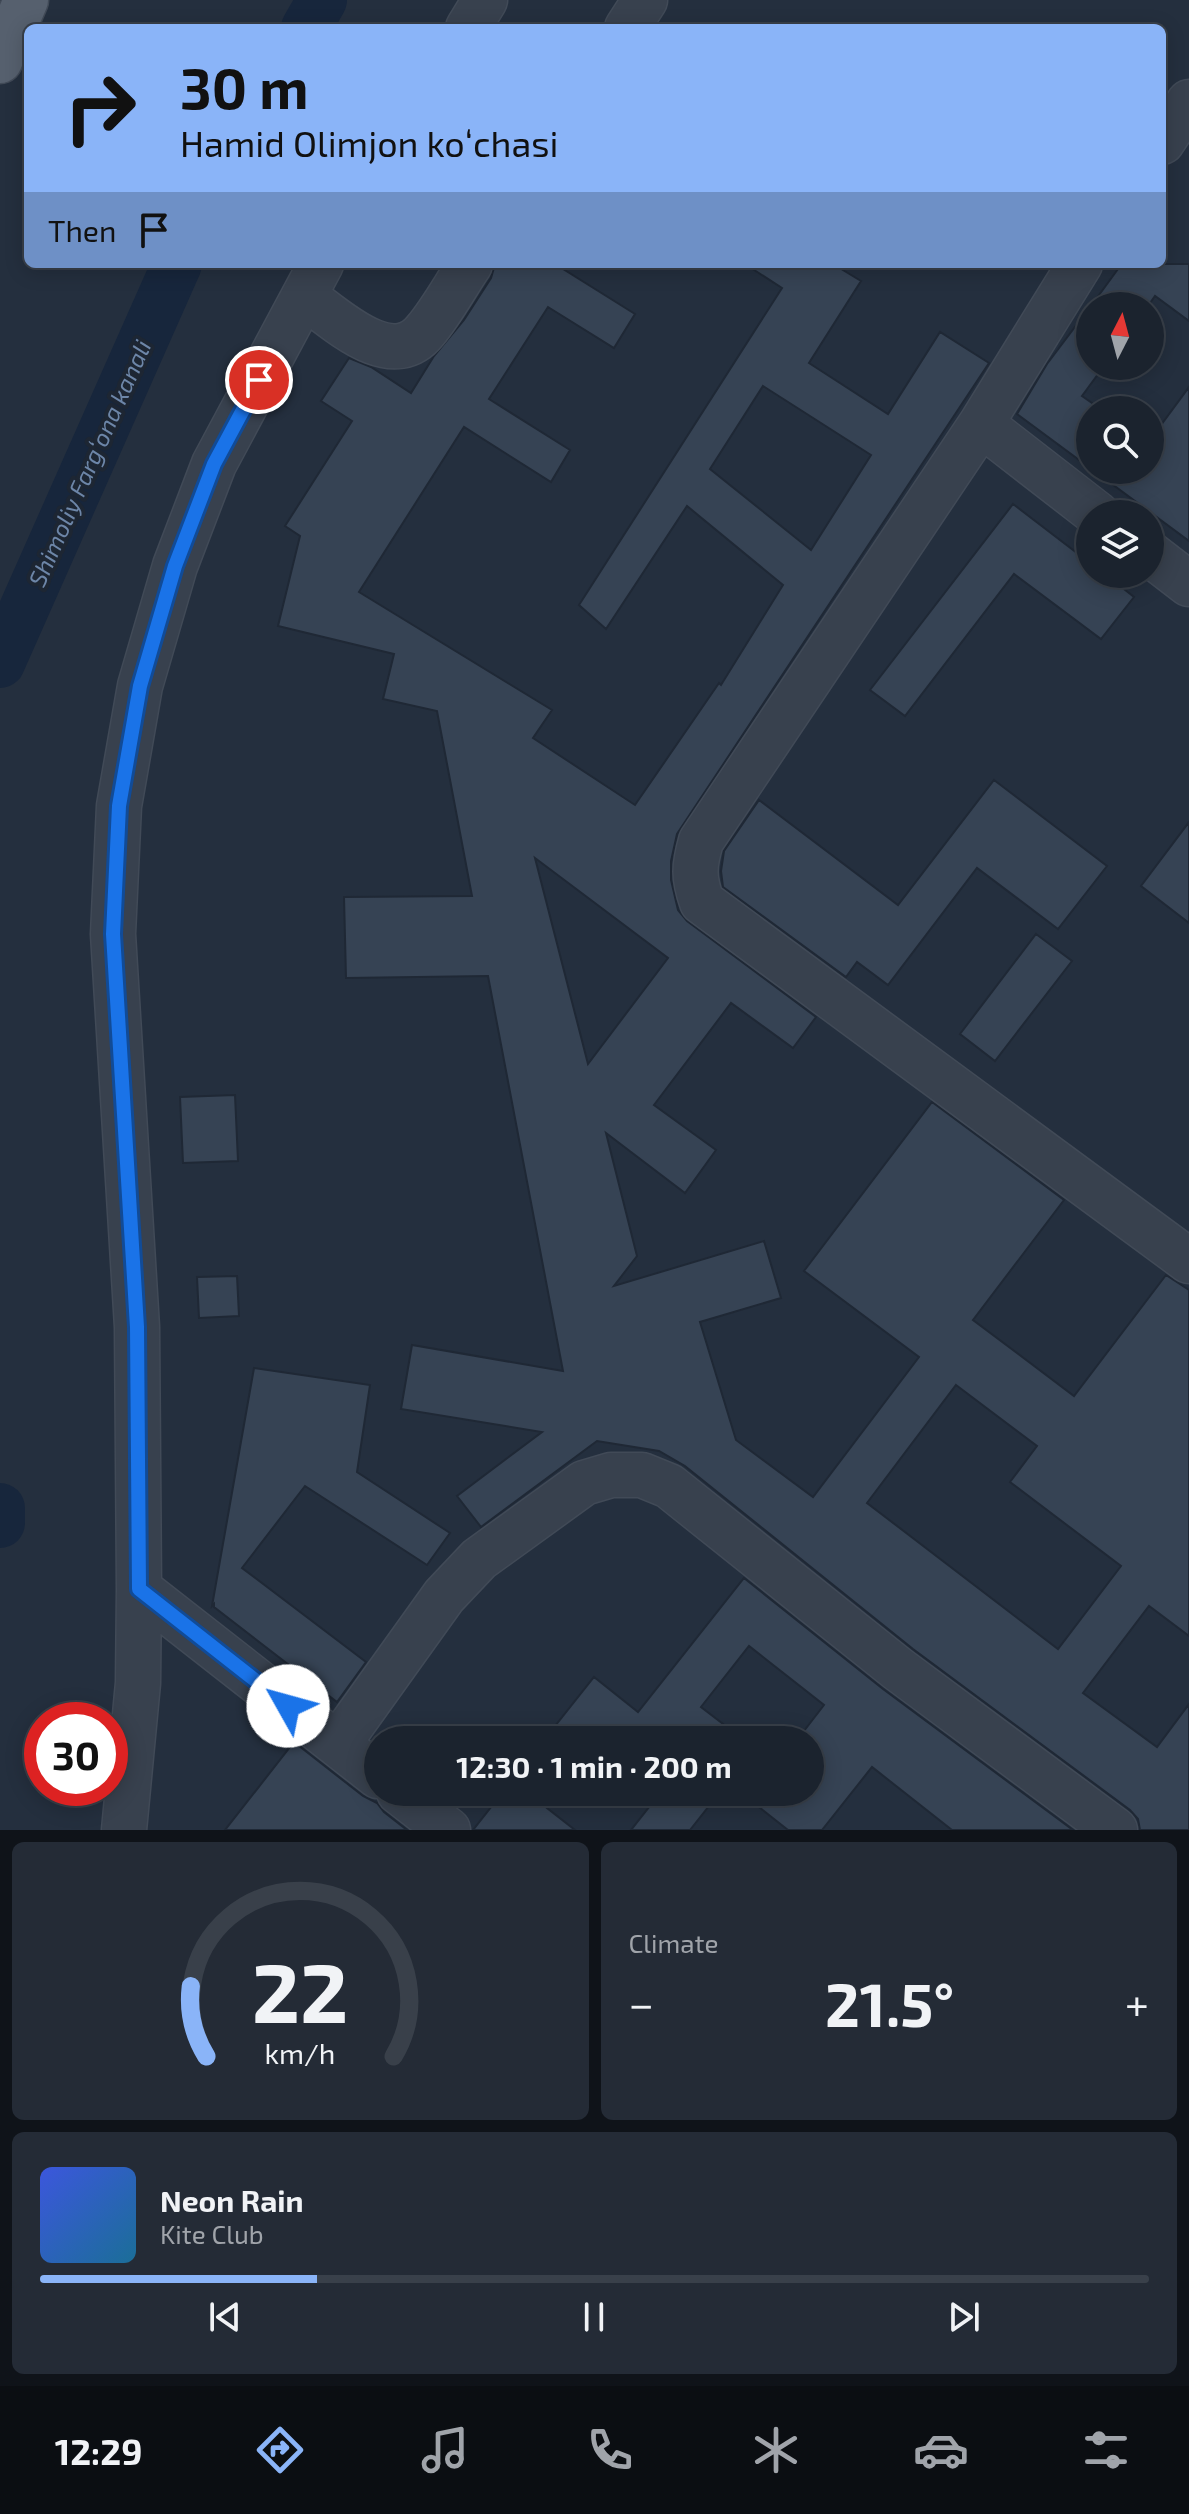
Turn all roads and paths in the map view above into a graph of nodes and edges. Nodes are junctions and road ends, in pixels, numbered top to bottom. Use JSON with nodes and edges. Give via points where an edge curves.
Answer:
{"nodes":[{"id":1,"x":26,"y":0,"type":"edge"},
{"id":2,"x":485,"y":0,"type":"edge"},
{"id":3,"x":645,"y":0,"type":"edge"},
{"id":4,"x":470,"y":24,"type":"edge"},
{"id":5,"x":630,"y":24,"type":"edge"},
{"id":6,"x":0,"y":61,"type":"edge"},
{"id":7,"x":1189,"y":102,"type":"edge"},
{"id":8,"x":1166,"y":136,"type":"edge"},
{"id":9,"x":467,"y":268,"type":"edge"},
{"id":10,"x":1078,"y":268,"type":"edge"},
{"id":11,"x":312,"y":280,"type":"edge"},
{"id":12,"x":981,"y":424,"type":"junction"},
{"id":13,"x":1079,"y":500,"type":"edge"},
{"id":14,"x":1164,"y":565,"type":"edge"},
{"id":15,"x":1189,"y":584,"type":"edge"},
{"id":16,"x":1189,"y":1261,"type":"edge"},
{"id":17,"x":139,"y":1589,"type":"junction"},
{"id":18,"x":338,"y":1744,"type":"junction"},
{"id":19,"x":364,"y":1765,"type":"edge"},
{"id":20,"x":417,"y":1806,"type":"edge"},
{"id":21,"x":124,"y":1830,"type":"edge"},
{"id":22,"x":448,"y":1830,"type":"edge"},
{"id":23,"x":1115,"y":1830,"type":"edge"}],
"edges":[{"from":1,"to":6,"type":"main road"},
{"from":2,"to":4,"type":"street"},
{"from":3,"to":5,"type":"street"},
{"from":7,"to":8,"type":"street"},
{"from":9,"to":11,"type":"street","via":[[424,333],[409,346],[390,348],[374,343]]},
{"from":10,"to":12,"type":"street"},
{"from":11,"to":17,"type":"street","via":[[214,464],[175,566],[140,686],[119,806],[113,934],[137,1327]]},
{"from":12,"to":13,"type":"street"},
{"from":12,"to":16,"type":"street","via":[[701,841],[695,882],[702,902]]},
{"from":14,"to":15,"type":"street"},
{"from":17,"to":18,"type":"street"},
{"from":17,"to":21,"type":"street","via":[[138,1683]]},
{"from":18,"to":19,"type":"street"},
{"from":18,"to":23,"type":"street","via":[[444,1596],[479,1559],[584,1483],[611,1475],[642,1475],[669,1486],[898,1669]]},
{"from":20,"to":22,"type":"street"}]}
